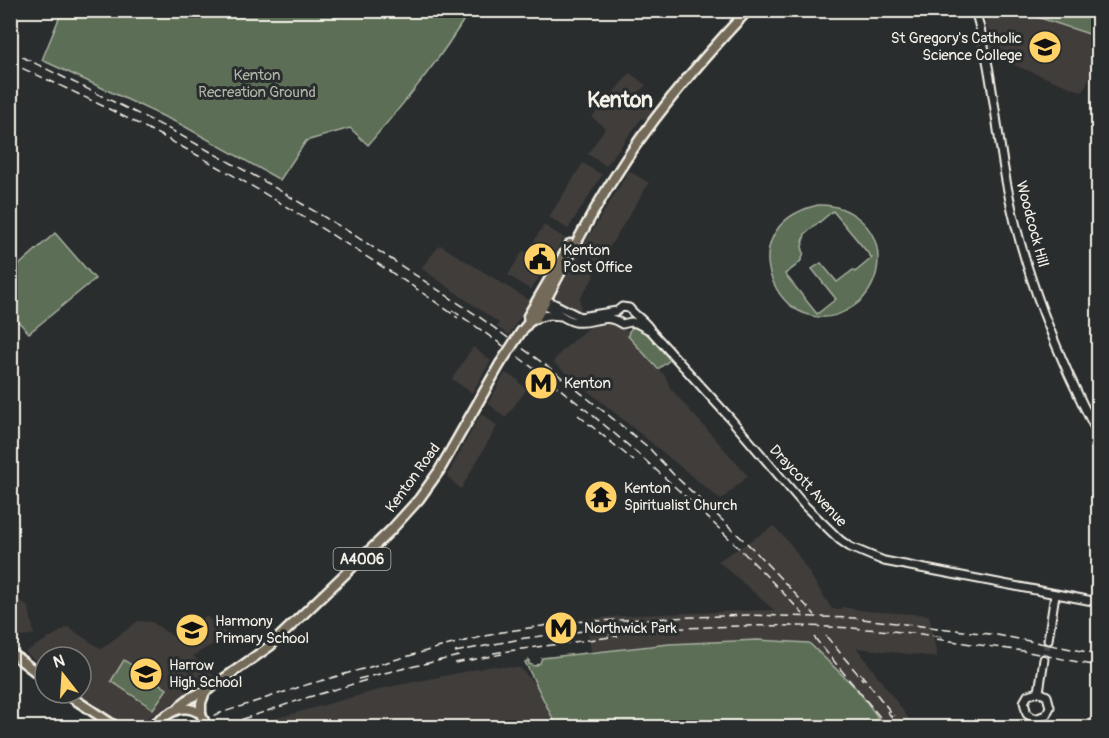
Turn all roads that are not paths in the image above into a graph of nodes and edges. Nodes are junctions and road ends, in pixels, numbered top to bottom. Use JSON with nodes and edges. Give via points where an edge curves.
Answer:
{"nodes":[{"id":1,"x":748,"y":10,"type":"edge"},
{"id":2,"x":975,"y":10,"type":"edge"},
{"id":3,"x":542,"y":300,"type":"junction"},
{"id":4,"x":633,"y":314,"type":"junction"},
{"id":5,"x":617,"y":315,"type":"junction"},
{"id":6,"x":561,"y":316,"type":"junction"},
{"id":7,"x":532,"y":320,"type":"junction"},
{"id":8,"x":631,"y":322,"type":"junction"},
{"id":9,"x":651,"y":331,"type":"junction"},
{"id":10,"x":1098,"y":434,"type":"edge"},
{"id":11,"x":1055,"y":594,"type":"junction"},
{"id":12,"x":1098,"y":602,"type":"edge"},
{"id":13,"x":1048,"y":640,"type":"tunnel mouth"},
{"id":14,"x":10,"y":652,"type":"edge"},
{"id":15,"x":1044,"y":659,"type":"tunnel mouth"},
{"id":16,"x":33,"y":670,"type":"edge"},
{"id":17,"x":205,"y":692,"type":"junction"},
{"id":18,"x":1039,"y":692,"type":"junction"},
{"id":19,"x":83,"y":705,"type":"edge"},
{"id":20,"x":178,"y":709,"type":"junction"},
{"id":21,"x":201,"y":714,"type":"junction"},
{"id":22,"x":1035,"y":719,"type":"junction"},
{"id":23,"x":118,"y":728,"type":"edge"},
{"id":24,"x":148,"y":728,"type":"edge"},
{"id":25,"x":207,"y":728,"type":"edge"},
{"id":26,"x":1033,"y":728,"type":"edge"}],
"edges":[{"from":1,"to":3,"type":"main road","name":"Kenton Road","number":"A4006","via":[[678,89],[624,162],[584,221]]},
{"from":2,"to":10,"type":"street","name":"Woodcock Hill","via":[[1007,188],[1023,248],[1052,335]]},
{"from":3,"to":5,"type":"street","via":[[580,317]]},
{"from":3,"to":6,"type":"street"},
{"from":3,"to":7,"type":"main road","name":"Kenton Road","number":"A4006","via":[[528,316]]},
{"from":4,"to":5,"type":"street","via":[[625,307]]},
{"from":4,"to":8,"type":"street"},
{"from":4,"to":9,"type":"street","name":"Draycott Avenue"},
{"from":5,"to":6,"type":"street","via":[[581,322]]},
{"from":5,"to":8,"type":"street","name":"Draycott Avenue","via":[[622,324]]},
{"from":6,"to":7,"type":"street"},
{"from":7,"to":17,"type":"main road","name":"Kenton Road","number":"A4006","bridge":true,"via":[[500,364],[439,471],[392,530],[270,646]]},
{"from":8,"to":9,"type":"street","name":"Draycott Avenue"},
{"from":9,"to":11,"type":"street","name":"Draycott Avenue","via":[[805,506],[850,547],[884,561]]},
{"from":11,"to":12,"type":"street","name":"Draycott Avenue"},
{"from":11,"to":13,"type":"street"},
{"from":14,"to":16,"type":"main road"},
{"from":15,"to":18,"type":"street"},
{"from":17,"to":20,"type":"main road","name":"Kenton Road","number":"A4006"},
{"from":17,"to":21,"type":"main road"},
{"from":18,"to":22,"type":"street","via":[[1047,696],[1050,707],[1046,715]]},
{"from":18,"to":22,"type":"street","via":[[1028,695],[1024,702],[1026,714]]},
{"from":19,"to":23,"type":"main road"},
{"from":20,"to":21,"type":"main road"},
{"from":20,"to":24,"type":"main road","name":"Kenton Road"},
{"from":21,"to":25,"type":"main road","bridge":true},
{"from":22,"to":26,"type":"street"}]}
